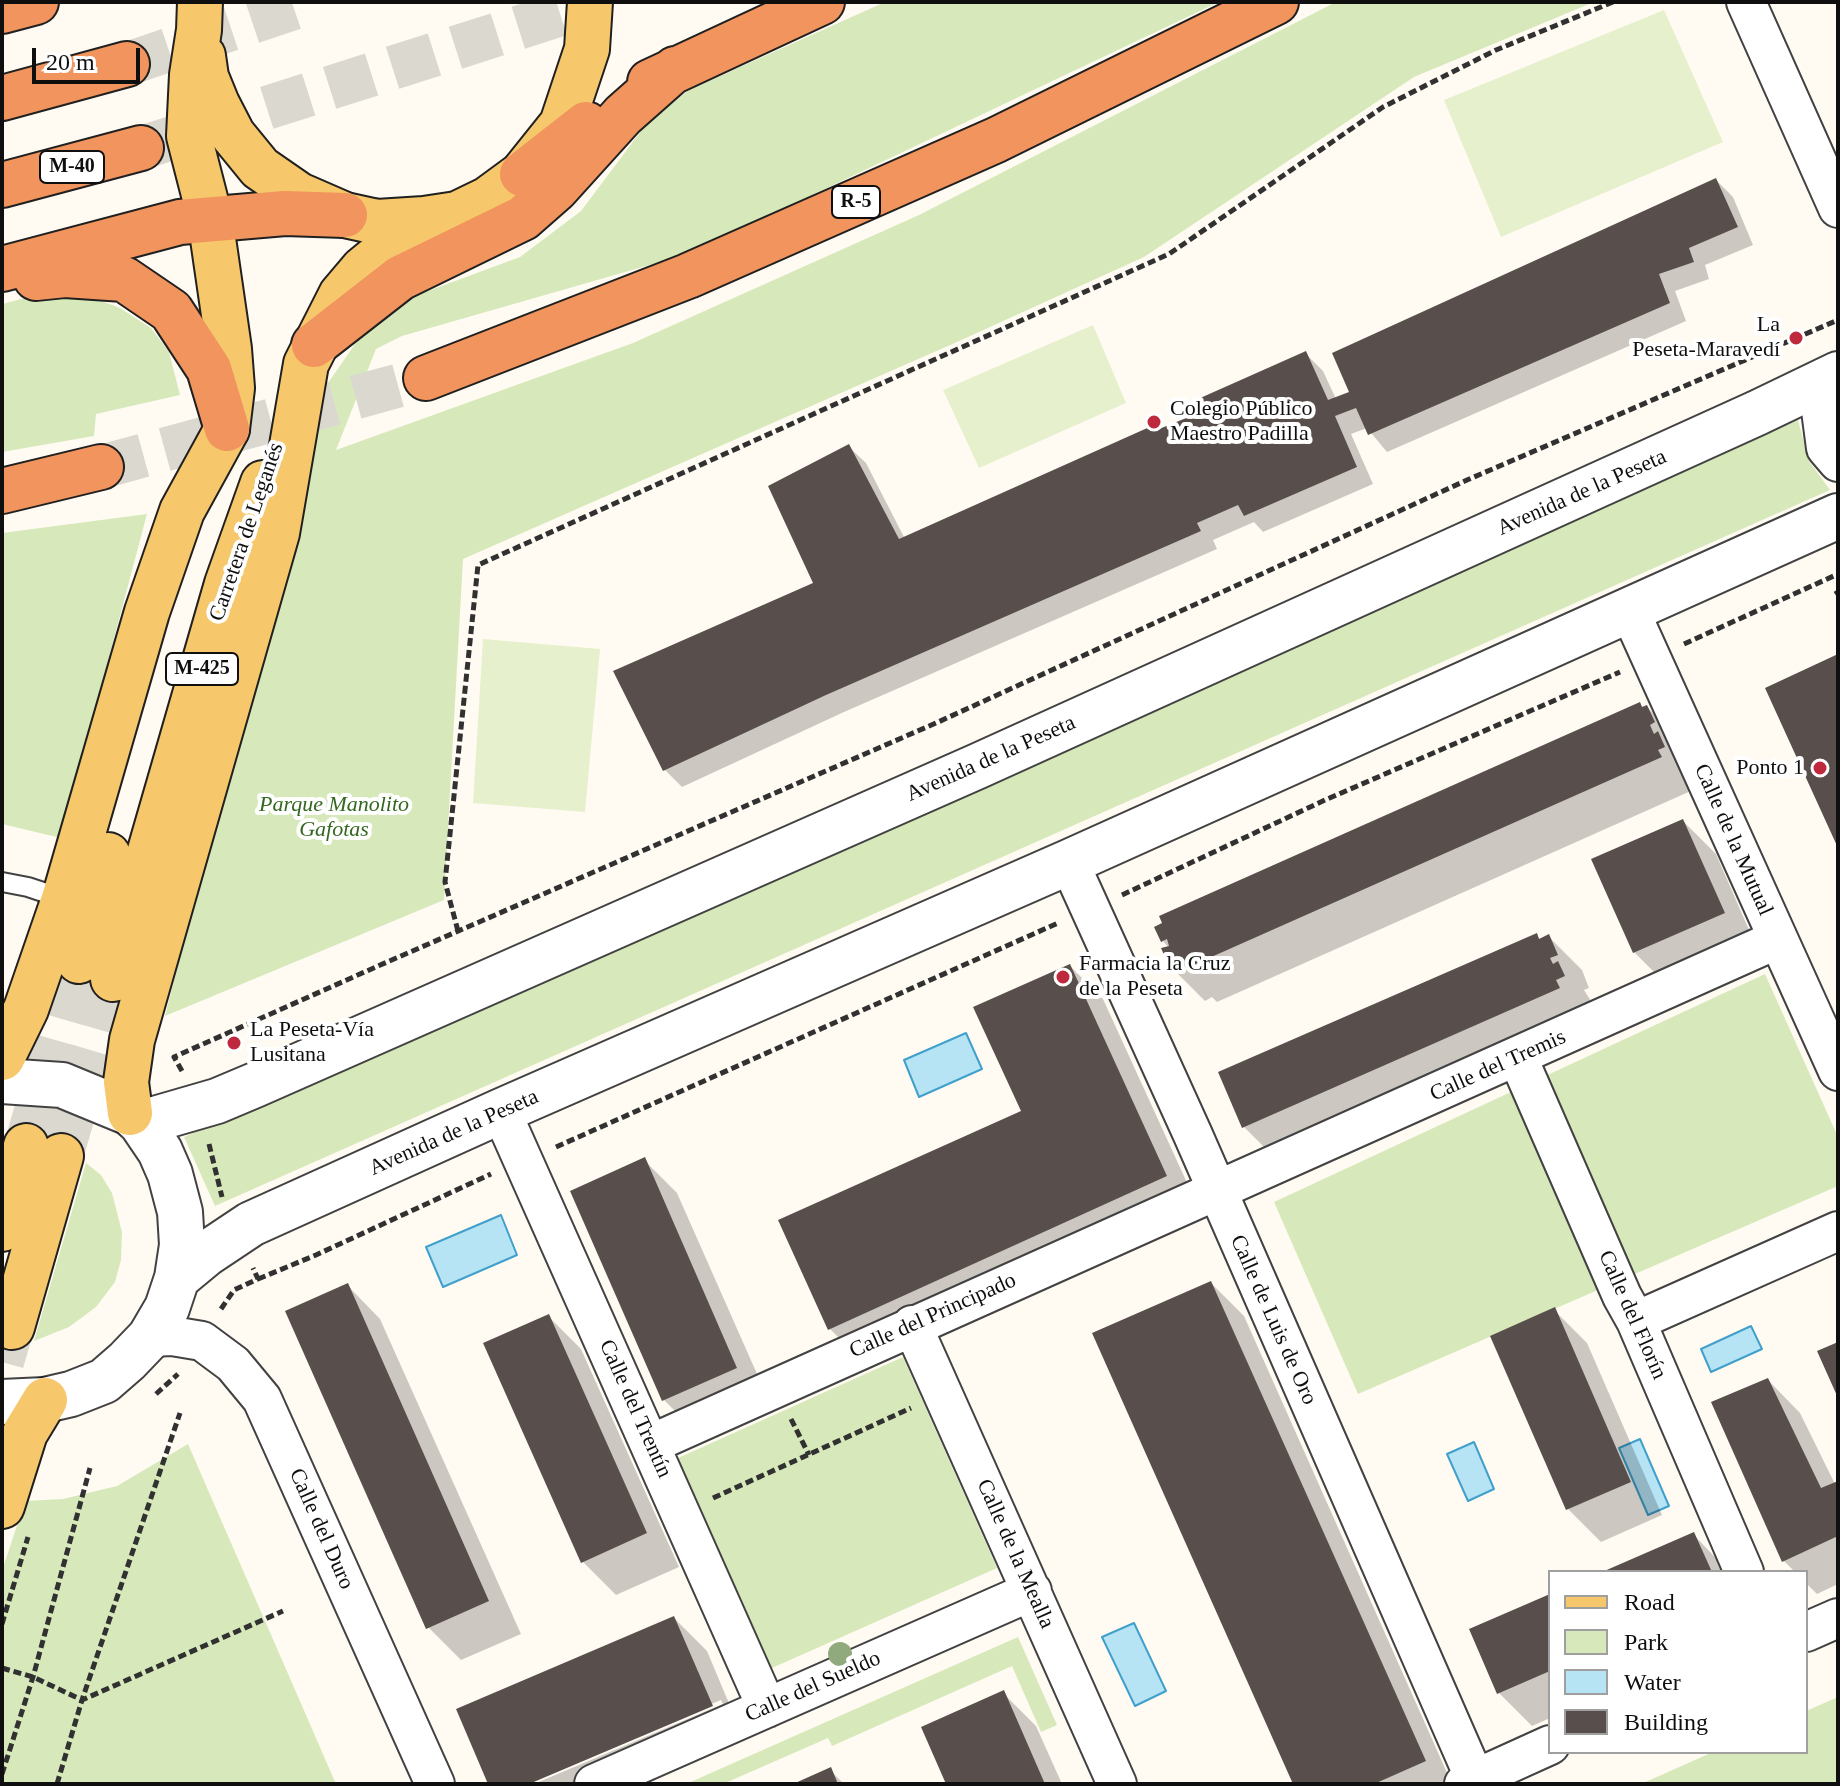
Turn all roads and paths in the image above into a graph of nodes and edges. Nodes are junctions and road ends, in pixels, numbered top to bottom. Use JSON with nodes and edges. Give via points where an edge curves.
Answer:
{"nodes":[{"id":1,"x":36,"y":2,"type":"edge"},
{"id":2,"x":822,"y":2,"type":"edge"},
{"id":3,"x":1276,"y":2,"type":"edge"},
{"id":4,"x":1613,"y":2,"type":"edge"},
{"id":5,"x":1746,"y":2,"type":"edge"},
{"id":6,"x":587,"y":9,"type":"edge"},
{"id":7,"x":2,"y":11,"type":"edge"},
{"id":8,"x":200,"y":16,"type":"edge"},
{"id":9,"x":127,"y":64,"type":"tunnel mouth"},
{"id":10,"x":675,"y":69,"type":"junction"},
{"id":11,"x":2,"y":98,"type":"edge"},
{"id":12,"x":141,"y":148,"type":"tunnel mouth"},
{"id":13,"x":522,"y":174,"type":"junction"},
{"id":14,"x":2,"y":185,"type":"edge"},
{"id":15,"x":1838,"y":208,"type":"edge"},
{"id":16,"x":345,"y":215,"type":"junction"},
{"id":17,"x":210,"y":218,"type":"junction"},
{"id":18,"x":424,"y":219,"type":"junction"},
{"id":19,"x":2,"y":269,"type":"edge"},
{"id":20,"x":2,"y":282,"type":"edge"},
{"id":21,"x":1838,"y":320,"type":"edge"},
{"id":22,"x":310,"y":354,"type":"junction"},
{"id":23,"x":1836,"y":375,"type":"edge"},
{"id":24,"x":426,"y":378,"type":"tunnel mouth"},
{"id":25,"x":227,"y":429,"type":"junction"},
{"id":26,"x":1838,"y":462,"type":"edge"},
{"id":27,"x":101,"y":467,"type":"tunnel mouth"},
{"id":28,"x":2,"y":491,"type":"edge"},
{"id":29,"x":1838,"y":516,"type":"edge"},
{"id":30,"x":1838,"y":574,"type":"edge"},
{"id":31,"x":1629,"y":609,"type":"junction"},
{"id":32,"x":1672,"y":649,"type":"dead end"},
{"id":33,"x":1629,"y":668,"type":"dead end"},
{"id":34,"x":1069,"y":862,"type":"junction"},
{"id":35,"x":2,"y":882,"type":"edge"},
{"id":36,"x":1118,"y":896,"type":"dead end"},
{"id":37,"x":64,"y":899,"type":"junction"},
{"id":38,"x":1068,"y":918,"type":"dead end"},
{"id":39,"x":458,"y":931,"type":"junction"},
{"id":40,"x":1778,"y":939,"type":"junction"},
{"id":41,"x":2,"y":1058,"type":"edge"},
{"id":42,"x":1518,"y":1058,"type":"junction"},
{"id":43,"x":1838,"y":1071,"type":"edge"},
{"id":44,"x":185,"y":1077,"type":"dead end"},
{"id":45,"x":2,"y":1081,"type":"edge"},
{"id":46,"x":501,"y":1111,"type":"junction"},
{"id":47,"x":135,"y":1118,"type":"junction"},
{"id":48,"x":206,"y":1133,"type":"dead end"},
{"id":49,"x":550,"y":1150,"type":"dead end"},
{"id":50,"x":500,"y":1170,"type":"dead end"},
{"id":51,"x":1216,"y":1190,"type":"junction"},
{"id":52,"x":224,"y":1205,"type":"dead end"},
{"id":53,"x":2,"y":1229,"type":"edge"},
{"id":54,"x":1838,"y":1231,"type":"edge"},
{"id":55,"x":249,"y":1261,"type":"dead end"},
{"id":56,"x":177,"y":1278,"type":"junction"},
{"id":57,"x":258,"y":1279,"type":"junction"},
{"id":58,"x":215,"y":1319,"type":"dead end"},
{"id":59,"x":1636,"y":1321,"type":"junction"},
{"id":60,"x":912,"y":1325,"type":"junction"},
{"id":61,"x":12,"y":1327,"type":"tunnel mouth"},
{"id":62,"x":150,"y":1337,"type":"junction"},
{"id":63,"x":184,"y":1368,"type":"dead end"},
{"id":64,"x":45,"y":1400,"type":"junction"},
{"id":65,"x":145,"y":1400,"type":"dead end"},
{"id":66,"x":2,"y":1402,"type":"edge"},
{"id":67,"x":914,"y":1407,"type":"dead end"},
{"id":68,"x":180,"y":1413,"type":"dead end"},
{"id":69,"x":790,"y":1417,"type":"dead end"},
{"id":70,"x":651,"y":1444,"type":"junction"},
{"id":71,"x":809,"y":1455,"type":"junction"},
{"id":72,"x":90,"y":1468,"type":"dead end"},
{"id":73,"x":708,"y":1500,"type":"dead end"},
{"id":74,"x":17,"y":1516,"type":"edge"},
{"id":75,"x":1743,"y":1570,"type":"edge"},
{"id":76,"x":1032,"y":1591,"type":"junction"},
{"id":77,"x":283,"y":1611,"type":"dead end"},
{"id":78,"x":1838,"y":1618,"type":"edge"},
{"id":79,"x":2,"y":1624,"type":"edge"},
{"id":80,"x":1808,"y":1631,"type":"edge"},
{"id":81,"x":2,"y":1668,"type":"edge"},
{"id":82,"x":33,"y":1677,"type":"junction"},
{"id":83,"x":82,"y":1700,"type":"junction"},
{"id":84,"x":767,"y":1708,"type":"junction"},
{"id":85,"x":1548,"y":1746,"type":"edge"},
{"id":86,"x":2,"y":1774,"type":"edge"},
{"id":87,"x":1470,"y":1781,"type":"edge"},
{"id":88,"x":57,"y":1784,"type":"edge"},
{"id":89,"x":435,"y":1784,"type":"edge"},
{"id":90,"x":594,"y":1784,"type":"edge"},
{"id":91,"x":1117,"y":1784,"type":"edge"}],
"edges":[{"from":1,"to":7,"type":"highway"},
{"from":2,"to":10,"type":"highway"},
{"from":3,"to":24,"type":"highway","number":"R-5","via":[[996,140],[688,276]]},
{"from":4,"to":39,"type":"path","via":[[1496,50],[1383,107],[1169,254],[478,565],[445,882]]},
{"from":5,"to":15,"type":"street"},
{"from":6,"to":13,"type":"main road","number":"M-425","via":[[587,49],[562,124]]},
{"from":8,"to":16,"type":"main road","number":"M-425","via":[[206,77],[233,135],[260,168],[299,195]]},
{"from":8,"to":17,"type":"main road","number":"M-425","via":[[189,136]]},
{"from":9,"to":11,"type":"highway"},
{"from":10,"to":13,"type":"highway","via":[[625,95]]},
{"from":10,"to":22,"type":"highway","via":[[523,218],[400,278]]},
{"from":12,"to":14,"type":"highway","number":"M-40"},
{"from":13,"to":18,"type":"main road","number":"M-425","via":[[457,214]]},
{"from":16,"to":17,"type":"highway","number":"M-425"},
{"from":16,"to":18,"type":"main road","number":"M-425","via":[[377,222]]},
{"from":17,"to":19,"type":"highway"},
{"from":17,"to":25,"type":"main road","number":"M-425","via":[[229,349]]},
{"from":18,"to":22,"type":"main road","number":"M-425","via":[[363,269],[341,295]]},
{"from":20,"to":25,"type":"highway","via":[[65,275],[124,279],[171,311],[209,369]]},
{"from":21,"to":39,"type":"path"},
{"from":22,"to":25,"type":"main road","name":"Carretera de Leganés","number":"M-425","via":[[96,970]]},
{"from":22,"to":47,"type":"main road","via":[[277,533],[132,1040],[126,1082]]},
{"from":23,"to":26,"type":"street","name":"Avenida de la Peseta","via":[[1821,410],[1826,448]]},
{"from":23,"to":47,"type":"street","name":"Avenida de la Peseta","via":[[964,772],[242,1090],[176,1114]]},
{"from":25,"to":37,"type":"main road","via":[[182,511],[147,612]]},
{"from":27,"to":28,"type":"highway"},
{"from":29,"to":31,"type":"street","name":"Avenida de la Peseta"},
{"from":30,"to":32,"type":"path"},
{"from":31,"to":34,"type":"street","name":"Avenida de la Peseta"},
{"from":31,"to":40,"type":"street","name":"Calle de la Mutual"},
{"from":33,"to":36,"type":"path"},
{"from":34,"to":46,"type":"street","name":"Avenida de la Peseta"},
{"from":34,"to":51,"type":"street","name":"Calle de Luis de Oro"},
{"from":35,"to":37,"type":"lane"},
{"from":37,"to":41,"type":"main road","via":[[26,1009]]},
{"from":38,"to":49,"type":"path"},
{"from":39,"to":44,"type":"path","via":[[174,1057]]},
{"from":40,"to":42,"type":"street","name":"Calle del Tremis"},
{"from":40,"to":43,"type":"street","name":"Calle de la Mutual"},
{"from":42,"to":51,"type":"street","name":"Calle del Tremis"},
{"from":42,"to":59,"type":"street","name":"Calle del Florín"},
{"from":45,"to":47,"type":"street","via":[[62,1085]]},
{"from":46,"to":56,"type":"street","name":"Avenida de la Peseta","via":[[251,1224]]},
{"from":46,"to":70,"type":"street","name":"Calle del Trentín"},
{"from":47,"to":56,"type":"street","via":[[160,1151],[180,1212]]},
{"from":48,"to":52,"type":"path"},
{"from":50,"to":57,"type":"path"},
{"from":51,"to":60,"type":"street","name":"Calle del Principado"},
{"from":51,"to":87,"type":"street","name":"Calle de Luis de Oro"},
{"from":53,"to":61,"type":"main road","via":[[44,1151]]},
{"from":54,"to":59,"type":"street"},
{"from":55,"to":57,"type":"path"},
{"from":56,"to":62,"type":"street"},
{"from":57,"to":58,"type":"path","via":[[234,1290]]},
{"from":59,"to":75,"type":"street","name":"Calle del Florín"},
{"from":60,"to":70,"type":"street","name":"Calle del Principado"},
{"from":60,"to":76,"type":"street","name":"Calle de la Mealla"},
{"from":62,"to":64,"type":"street","via":[[104,1381]]},
{"from":62,"to":89,"type":"street","name":"Calle del Duro","via":[[202,1341],[233,1364],[262,1399]]},
{"from":63,"to":65,"type":"path"},
{"from":64,"to":66,"type":"street"},
{"from":64,"to":74,"type":"main road","via":[[25,1433]]},
{"from":67,"to":71,"type":"path"},
{"from":68,"to":83,"type":"path"},
{"from":69,"to":71,"type":"path"},
{"from":70,"to":84,"type":"street","name":"Calle del Trentín"},
{"from":71,"to":73,"type":"path"},
{"from":72,"to":82,"type":"path"},
{"from":74,"to":79,"type":"path"},
{"from":76,"to":84,"type":"street","name":"Calle del Sueldo"},
{"from":76,"to":91,"type":"street","name":"Calle de la Mealla"},
{"from":77,"to":83,"type":"path"},
{"from":78,"to":80,"type":"street"},
{"from":81,"to":82,"type":"path"},
{"from":82,"to":83,"type":"path"},
{"from":82,"to":86,"type":"path"},
{"from":83,"to":88,"type":"path"},
{"from":84,"to":90,"type":"street","name":"Calle del Sueldo"},
{"from":85,"to":87,"type":"street"}]}
